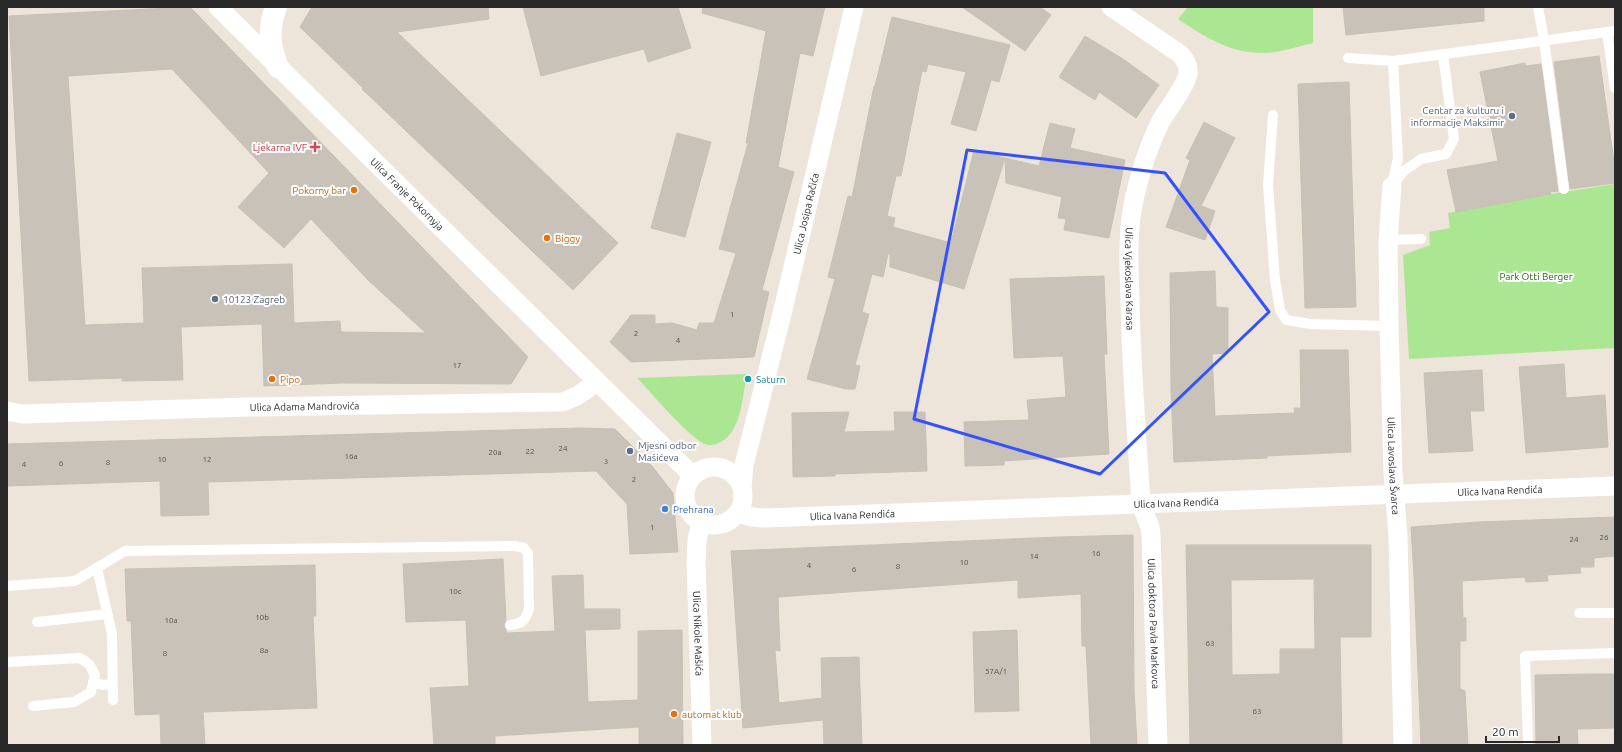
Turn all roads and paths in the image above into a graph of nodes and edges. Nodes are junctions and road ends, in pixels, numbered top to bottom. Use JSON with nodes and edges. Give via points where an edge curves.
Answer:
{"nodes":[{"id":1,"x":218,"y":7,"type":"edge"},
{"id":2,"x":276,"y":7,"type":"edge"},
{"id":3,"x":854,"y":7,"type":"edge"},
{"id":4,"x":1111,"y":7,"type":"edge"},
{"id":5,"x":1538,"y":7,"type":"edge"},
{"id":6,"x":1611,"y":32,"type":"edge"},
{"id":7,"x":1544,"y":40,"type":"junction"},
{"id":8,"x":1443,"y":54,"type":"junction"},
{"id":9,"x":1348,"y":58,"type":"dead end"},
{"id":10,"x":1393,"y":61,"type":"junction"},
{"id":11,"x":278,"y":67,"type":"junction"},
{"id":12,"x":1615,"y":88,"type":"edge"},
{"id":13,"x":1273,"y":115,"type":"dead end"},
{"id":14,"x":1392,"y":186,"type":"junction"},
{"id":15,"x":1564,"y":189,"type":"dead end"},
{"id":16,"x":1421,"y":239,"type":"dead end"},
{"id":17,"x":1388,"y":240,"type":"junction"},
{"id":18,"x":1389,"y":326,"type":"junction"},
{"id":19,"x":597,"y":382,"type":"junction"},
{"id":20,"x":7,"y":411,"type":"edge"},
{"id":21,"x":693,"y":476,"type":"junction"},
{"id":22,"x":1615,"y":486,"type":"edge"},
{"id":23,"x":742,"y":488,"type":"junction"},
{"id":24,"x":1395,"y":495,"type":"junction"},
{"id":25,"x":1141,"y":504,"type":"junction"},
{"id":26,"x":738,"y":513,"type":"junction"},
{"id":27,"x":701,"y":523,"type":"junction"},
{"id":28,"x":97,"y":568,"type":"junction"},
{"id":29,"x":7,"y":586,"type":"edge"},
{"id":30,"x":1579,"y":613,"type":"dead end"},
{"id":31,"x":1615,"y":613,"type":"edge"},
{"id":32,"x":107,"y":614,"type":"junction"},
{"id":33,"x":37,"y":622,"type":"dead end"},
{"id":34,"x":510,"y":625,"type":"dead end"},
{"id":35,"x":1615,"y":653,"type":"edge"},
{"id":36,"x":7,"y":662,"type":"edge"},
{"id":37,"x":93,"y":683,"type":"junction"},
{"id":38,"x":112,"y":684,"type":"junction"},
{"id":39,"x":113,"y":700,"type":"dead end"},
{"id":40,"x":33,"y":706,"type":"dead end"},
{"id":41,"x":1528,"y":742,"type":"dead end"},
{"id":42,"x":702,"y":745,"type":"edge"},
{"id":43,"x":1158,"y":745,"type":"edge"},
{"id":44,"x":1403,"y":745,"type":"edge"}],
"edges":[{"from":1,"to":11,"type":"street","name":"Ulica Franje Pokornyja"},
{"from":2,"to":11,"type":"street","via":[[270,45]]},
{"from":3,"to":23,"type":"street","name":"Ulica Josipa Račića","via":[[744,465]]},
{"from":4,"to":25,"type":"street","name":"Ulica Vjekoslava Karasa","via":[[1180,54],[1188,66],[1188,74],[1160,122],[1147,152],[1133,209],[1130,322]]},
{"from":5,"to":7,"type":"lane"},
{"from":6,"to":7,"type":"lane"},
{"from":6,"to":12,"type":"lane"},
{"from":7,"to":8,"type":"lane"},
{"from":7,"to":15,"type":"lane"},
{"from":8,"to":10,"type":"lane"},
{"from":8,"to":14,"type":"lane","via":[[1454,139],[1446,154],[1421,159],[1404,171]]},
{"from":9,"to":10,"type":"lane"},
{"from":10,"to":14,"type":"lane","via":[[1398,158]]},
{"from":11,"to":19,"type":"street","name":"Ulica Franje Pokornyja"},
{"from":13,"to":18,"type":"lane","via":[[1268,185],[1275,280],[1280,310],[1286,320],[1310,324]]},
{"from":14,"to":17,"type":"street","name":"Ulica Lavoslava Švarca"},
{"from":16,"to":17,"type":"lane"},
{"from":17,"to":18,"type":"street","name":"Ulica Lavoslava Švarca"},
{"from":18,"to":24,"type":"street","name":"Ulica Lavoslava Švarca"},
{"from":19,"to":20,"type":"street","name":"Ulica Adama Mandrovića","via":[[563,402],[22,414]]},
{"from":19,"to":21,"type":"street","name":"Ulica Franje Pokornyja"},
{"from":21,"to":23,"type":"street","via":[[708,468],[725,469],[738,480]]},
{"from":21,"to":27,"type":"street","via":[[685,489],[685,501],[689,512]]},
{"from":22,"to":24,"type":"street","name":"Ulica Ivana Rendića"},
{"from":23,"to":26,"type":"street","via":[[742,505]]},
{"from":24,"to":25,"type":"street","name":"Ulica Ivana Rendića"},
{"from":24,"to":44,"type":"street","name":"Ulica Lavoslava Švarca"},
{"from":25,"to":26,"type":"street","name":"Ulica Ivana Rendića","via":[[764,518]]},
{"from":25,"to":43,"type":"street","name":"Ulica doktora Pavla Markovca","via":[[1151,536]]},
{"from":26,"to":27,"type":"street","via":[[733,519],[718,525]]},
{"from":27,"to":42,"type":"street","name":"Ulica Nikole Mašića","via":[[696,562]]},
{"from":28,"to":29,"type":"lane","via":[[74,581]]},
{"from":28,"to":32,"type":"lane"},
{"from":28,"to":34,"type":"lane","via":[[125,551],[515,546],[524,548],[528,553],[529,609],[526,618],[519,624]]},
{"from":30,"to":31,"type":"lane"},
{"from":32,"to":33,"type":"lane"},
{"from":32,"to":38,"type":"lane","via":[[112,634]]},
{"from":35,"to":41,"type":"lane","via":[[1525,656]]},
{"from":36,"to":37,"type":"lane","via":[[80,658],[89,664],[95,675]]},
{"from":37,"to":38,"type":"lane"},
{"from":37,"to":40,"type":"lane","via":[[91,692],[74,702]]},
{"from":38,"to":39,"type":"lane"}]}
